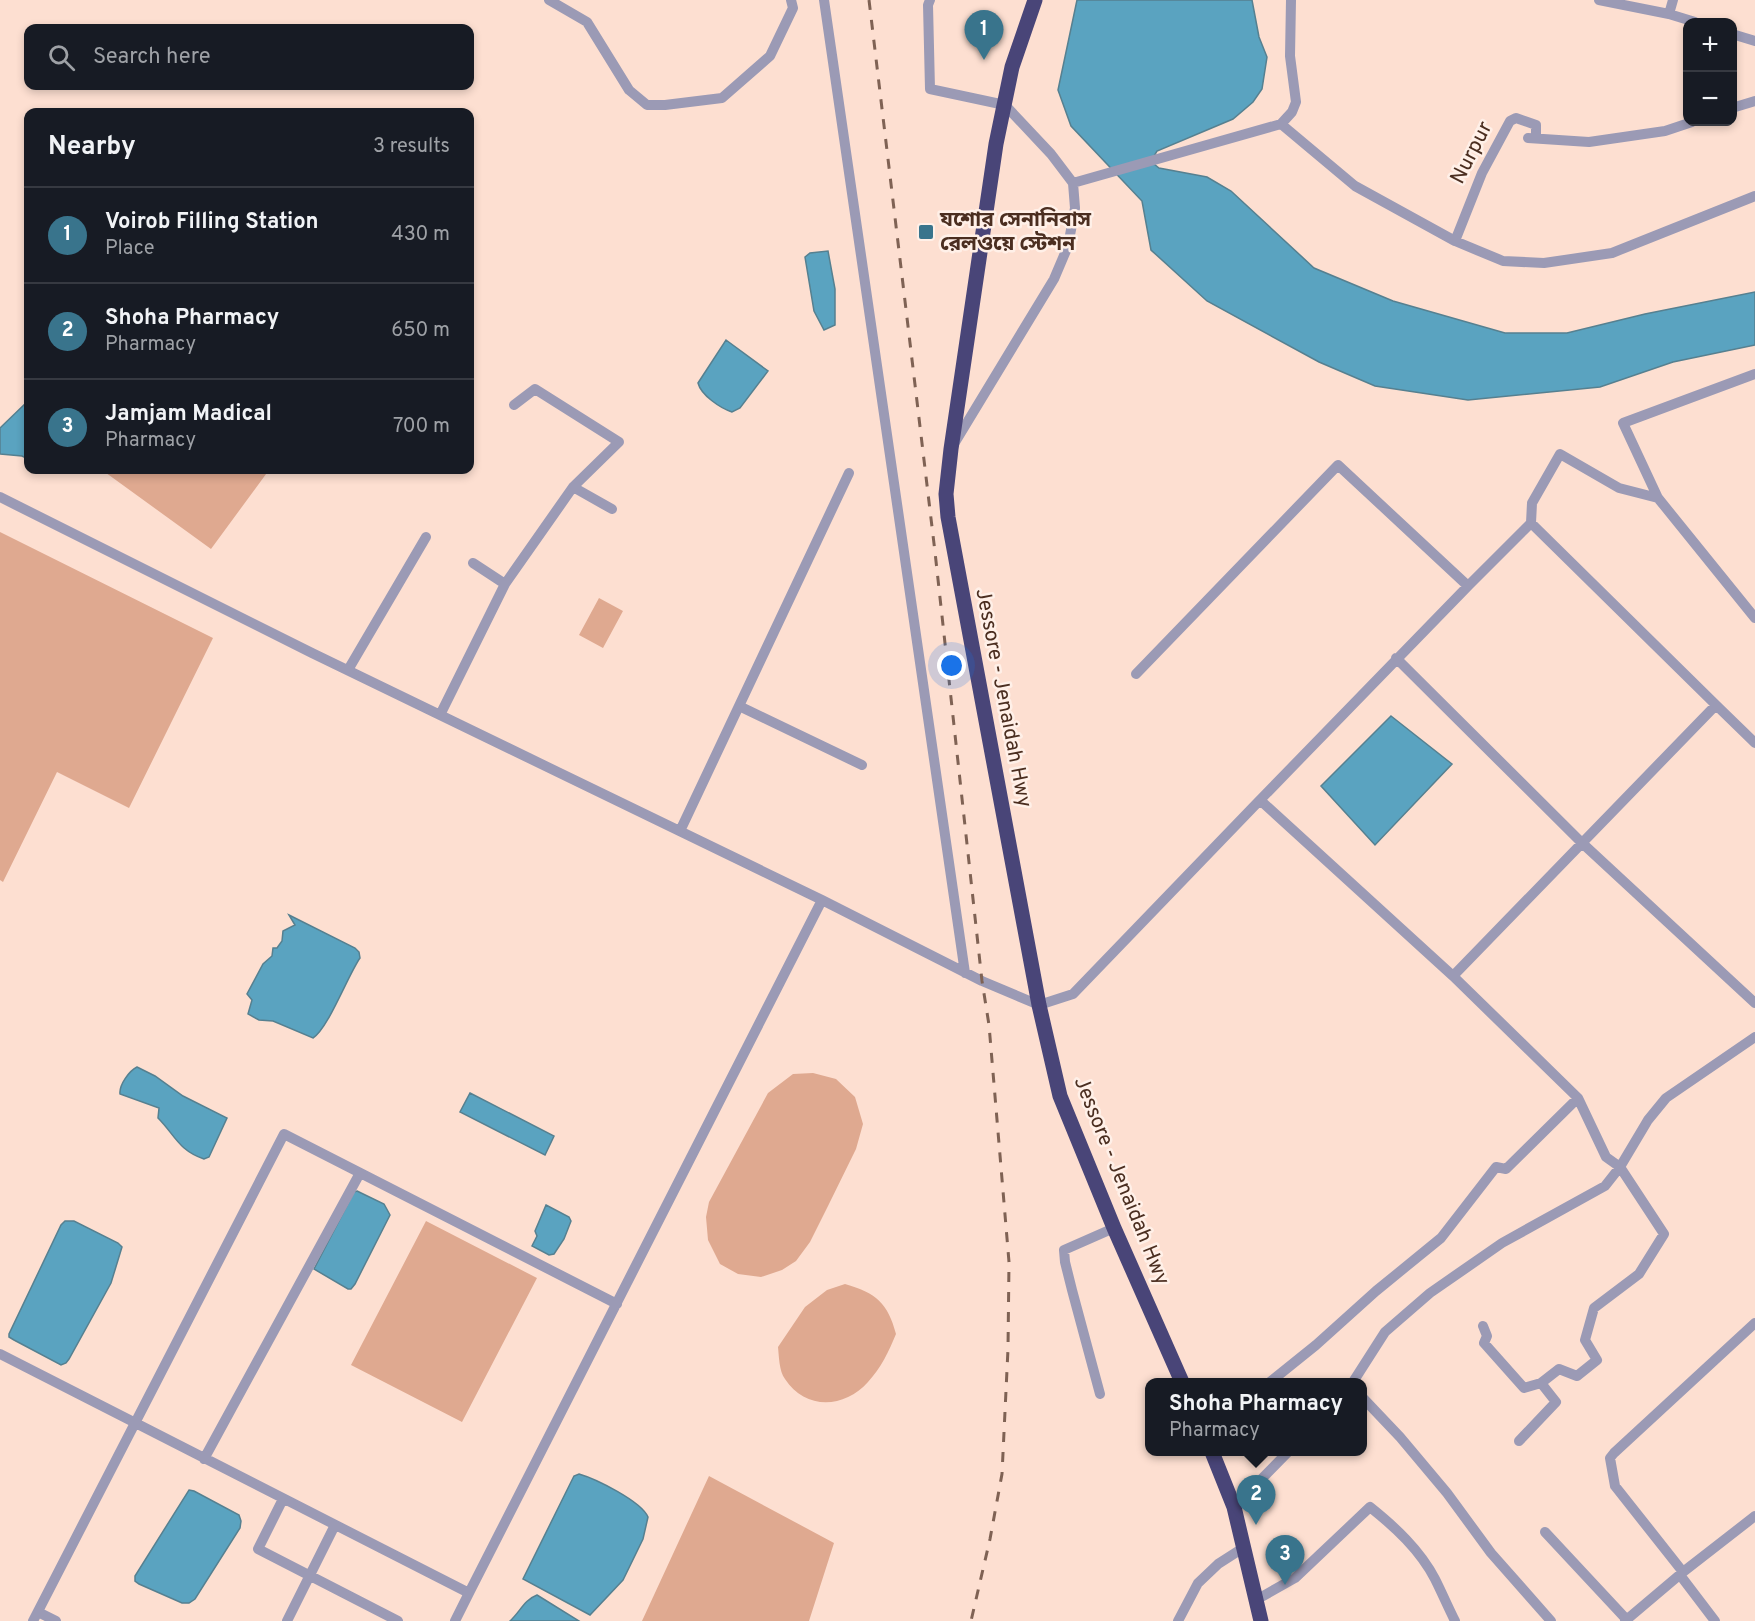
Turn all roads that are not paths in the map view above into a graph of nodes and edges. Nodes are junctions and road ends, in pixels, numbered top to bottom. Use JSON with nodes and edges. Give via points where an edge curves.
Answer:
{"nodes":[{"id":1,"x":549,"y":0,"type":"edge"},
{"id":2,"x":791,"y":0,"type":"edge"},
{"id":3,"x":824,"y":0,"type":"edge"},
{"id":4,"x":930,"y":0,"type":"edge"},
{"id":5,"x":1035,"y":0,"type":"edge"},
{"id":6,"x":1291,"y":0,"type":"edge"},
{"id":7,"x":1599,"y":0,"type":"edge"},
{"id":8,"x":1672,"y":0,"type":"edge"},
{"id":9,"x":1669,"y":14,"type":"junction"},
{"id":10,"x":1683,"y":18,"type":"edge"},
{"id":11,"x":1737,"y":36,"type":"edge"},
{"id":12,"x":1755,"y":42,"type":"edge"},
{"id":13,"x":1755,"y":101,"type":"edge"},
{"id":14,"x":1005,"y":105,"type":"junction"},
{"id":15,"x":1737,"y":106,"type":"edge"},
{"id":16,"x":1281,"y":124,"type":"junction"},
{"id":17,"x":1683,"y":125,"type":"edge"},
{"id":18,"x":1073,"y":183,"type":"junction"},
{"id":19,"x":1755,"y":196,"type":"edge"},
{"id":20,"x":1455,"y":241,"type":"junction"},
{"id":21,"x":1755,"y":374,"type":"edge"},
{"id":22,"x":514,"y":405,"type":"dead end"},
{"id":23,"x":951,"y":449,"type":"junction"},
{"id":24,"x":849,"y":473,"type":"dead end"},
{"id":25,"x":573,"y":487,"type":"junction"},
{"id":26,"x":0,"y":496,"type":"edge"},
{"id":27,"x":1658,"y":498,"type":"junction"},
{"id":28,"x":612,"y":509,"type":"dead end"},
{"id":29,"x":1531,"y":523,"type":"junction"},
{"id":30,"x":426,"y":537,"type":"dead end"},
{"id":31,"x":473,"y":563,"type":"dead end"},
{"id":32,"x":505,"y":584,"type":"junction"},
{"id":33,"x":1468,"y":586,"type":"junction"},
{"id":34,"x":1755,"y":618,"type":"edge"},
{"id":35,"x":1396,"y":658,"type":"junction"},
{"id":36,"x":348,"y":670,"type":"junction"},
{"id":37,"x":1136,"y":674,"type":"dead end"},
{"id":38,"x":1716,"y":705,"type":"junction"},
{"id":39,"x":739,"y":706,"type":"junction"},
{"id":40,"x":440,"y":715,"type":"junction"},
{"id":41,"x":1755,"y":743,"type":"edge"},
{"id":42,"x":862,"y":765,"type":"dead end"},
{"id":43,"x":1260,"y":800,"type":"junction"},
{"id":44,"x":680,"y":831,"type":"junction"},
{"id":45,"x":1581,"y":842,"type":"junction"},
{"id":46,"x":822,"y":900,"type":"junction"},
{"id":47,"x":965,"y":973,"type":"junction"},
{"id":48,"x":1453,"y":976,"type":"junction"},
{"id":49,"x":1755,"y":1003,"type":"edge"},
{"id":50,"x":1039,"y":1005,"type":"junction"},
{"id":51,"x":1755,"y":1037,"type":"edge"},
{"id":52,"x":1578,"y":1098,"type":"junction"},
{"id":53,"x":1620,"y":1167,"type":"junction"},
{"id":54,"x":360,"y":1173,"type":"junction"},
{"id":55,"x":1114,"y":1227,"type":"junction"},
{"id":56,"x":617,"y":1304,"type":"junction"},
{"id":57,"x":1755,"y":1323,"type":"edge"},
{"id":58,"x":1483,"y":1326,"type":"dead end"},
{"id":59,"x":0,"y":1354,"type":"edge"},
{"id":60,"x":1180,"y":1378,"type":"edge"},
{"id":61,"x":1276,"y":1378,"type":"edge"},
{"id":62,"x":1356,"y":1378,"type":"edge"},
{"id":63,"x":1541,"y":1383,"type":"junction"},
{"id":64,"x":1100,"y":1394,"type":"dead end"},
{"id":65,"x":1367,"y":1402,"type":"edge"},
{"id":66,"x":135,"y":1423,"type":"junction"},
{"id":67,"x":1519,"y":1442,"type":"dead end"},
{"id":68,"x":1214,"y":1456,"type":"edge"},
{"id":69,"x":1284,"y":1456,"type":"edge"},
{"id":70,"x":204,"y":1459,"type":"junction"},
{"id":71,"x":283,"y":1499,"type":"junction"},
{"id":72,"x":1233,"y":1507,"type":"junction"},
{"id":73,"x":1755,"y":1516,"type":"edge"},
{"id":74,"x":335,"y":1525,"type":"junction"},
{"id":75,"x":1545,"y":1532,"type":"dead end"},
{"id":76,"x":1243,"y":1548,"type":"junction"},
{"id":77,"x":1682,"y":1574,"type":"junction"},
{"id":78,"x":310,"y":1576,"type":"junction"},
{"id":79,"x":470,"y":1593,"type":"junction"},
{"id":80,"x":1257,"y":1600,"type":"junction"},
{"id":81,"x":35,"y":1616,"type":"edge"},
{"id":82,"x":1626,"y":1620,"type":"edge"},
{"id":83,"x":56,"y":1621,"type":"edge"},
{"id":84,"x":287,"y":1621,"type":"edge"},
{"id":85,"x":398,"y":1621,"type":"edge"},
{"id":86,"x":455,"y":1621,"type":"edge"},
{"id":87,"x":1178,"y":1621,"type":"edge"},
{"id":88,"x":1261,"y":1621,"type":"edge"},
{"id":89,"x":1455,"y":1621,"type":"edge"},
{"id":90,"x":1551,"y":1621,"type":"edge"},
{"id":91,"x":1715,"y":1621,"type":"edge"}],
"edges":[{"from":1,"to":2,"type":"street","via":[[587,22],[629,90],[647,105],[665,105],[722,98],[770,56],[793,8]]},
{"from":3,"to":47,"type":"street"},
{"from":4,"to":14,"type":"street","via":[[930,89]]},
{"from":5,"to":14,"type":"highway","name":"Jessore - Jenaidah Hwy","via":[[1012,67]]},
{"from":6,"to":16,"type":"street","via":[[1290,56],[1296,102]]},
{"from":7,"to":9,"type":"street"},
{"from":8,"to":9,"type":"street"},
{"from":9,"to":10,"type":"street"},
{"from":11,"to":12,"type":"street"},
{"from":13,"to":15,"type":"street"},
{"from":14,"to":18,"type":"street"},
{"from":14,"to":23,"type":"highway","name":"Jessore - Jenaidah Hwy"},
{"from":16,"to":18,"type":"street"},
{"from":16,"to":20,"type":"street","via":[[1355,186]]},
{"from":17,"to":20,"type":"street","name":"Nurpur","via":[[1589,142],[1532,138],[1536,125],[1516,118],[1510,121],[1482,173]]},
{"from":18,"to":23,"type":"street","via":[[1072,229],[1054,279]]},
{"from":19,"to":20,"type":"street","via":[[1612,252],[1544,263],[1503,261]]},
{"from":21,"to":27,"type":"street","via":[[1623,423]]},
{"from":22,"to":25,"type":"street","via":[[535,388],[619,441]]},
{"from":23,"to":50,"type":"highway","name":"Jessore - Jenaidah Hwy","via":[[946,494],[948,517]]},
{"from":24,"to":39,"type":"street"},
{"from":25,"to":28,"type":"street"},
{"from":25,"to":32,"type":"street"},
{"from":26,"to":36,"type":"street"},
{"from":27,"to":29,"type":"street","via":[[1619,488],[1560,454],[1532,503]]},
{"from":27,"to":34,"type":"street"},
{"from":29,"to":33,"type":"street"},
{"from":29,"to":38,"type":"street"},
{"from":30,"to":36,"type":"street"},
{"from":31,"to":32,"type":"street"},
{"from":32,"to":40,"type":"street"},
{"from":33,"to":35,"type":"street"},
{"from":33,"to":37,"type":"street","via":[[1338,465]]},
{"from":35,"to":43,"type":"street"},
{"from":35,"to":45,"type":"street"},
{"from":36,"to":40,"type":"street"},
{"from":38,"to":41,"type":"street"},
{"from":38,"to":45,"type":"street"},
{"from":39,"to":42,"type":"street"},
{"from":39,"to":44,"type":"street"},
{"from":40,"to":44,"type":"street"},
{"from":43,"to":48,"type":"street"},
{"from":43,"to":50,"type":"street","via":[[1073,994]]},
{"from":44,"to":46,"type":"street"},
{"from":45,"to":48,"type":"street"},
{"from":45,"to":49,"type":"street"},
{"from":46,"to":47,"type":"street"},
{"from":46,"to":56,"type":"street"},
{"from":47,"to":50,"type":"street"},
{"from":48,"to":52,"type":"street"},
{"from":50,"to":55,"type":"highway","name":"Jessore - Jenaidah Hwy","via":[[1060,1095]]},
{"from":51,"to":53,"type":"street","via":[[1666,1098],[1647,1120]]},
{"from":52,"to":53,"type":"street","via":[[1606,1157]]},
{"from":52,"to":61,"type":"street","via":[[1506,1169],[1496,1167],[1441,1238]]},
{"from":53,"to":62,"type":"street","via":[[1605,1186],[1502,1243],[1430,1293],[1385,1332]]},
{"from":53,"to":63,"type":"street","via":[[1664,1234],[1639,1274],[1594,1308],[1585,1340],[1597,1360],[1577,1376],[1559,1369]]},
{"from":54,"to":56,"type":"street"},
{"from":54,"to":66,"type":"street","via":[[284,1134]]},
{"from":54,"to":70,"type":"street"},
{"from":55,"to":60,"type":"highway","name":"Jessore - Jenaidah Hwy"},
{"from":55,"to":64,"type":"street","via":[[1064,1250]]},
{"from":56,"to":79,"type":"street"},
{"from":57,"to":77,"type":"street","via":[[1610,1458],[1615,1486]]},
{"from":58,"to":63,"type":"street","via":[[1487,1336],[1484,1343],[1524,1388]]},
{"from":59,"to":66,"type":"street"},
{"from":63,"to":67,"type":"street","via":[[1556,1402]]},
{"from":65,"to":90,"type":"street"},
{"from":66,"to":70,"type":"street"},
{"from":66,"to":81,"type":"street"},
{"from":68,"to":72,"type":"highway"},
{"from":69,"to":72,"type":"street"},
{"from":70,"to":71,"type":"street"},
{"from":71,"to":74,"type":"street"},
{"from":71,"to":78,"type":"street","via":[[258,1549]]},
{"from":72,"to":76,"type":"highway"},
{"from":73,"to":77,"type":"street"},
{"from":74,"to":78,"type":"street"},
{"from":74,"to":79,"type":"street"},
{"from":75,"to":82,"type":"street"},
{"from":76,"to":80,"type":"highway"},
{"from":76,"to":87,"type":"street","via":[[1198,1583]]},
{"from":77,"to":82,"type":"street"},
{"from":77,"to":91,"type":"street"},
{"from":78,"to":84,"type":"street"},
{"from":78,"to":85,"type":"street"},
{"from":79,"to":86,"type":"street"},
{"from":80,"to":88,"type":"highway"},
{"from":80,"to":89,"type":"street","via":[[1294,1578],[1370,1507],[1395,1527],[1418,1554]]},
{"from":81,"to":83,"type":"street"}]}
